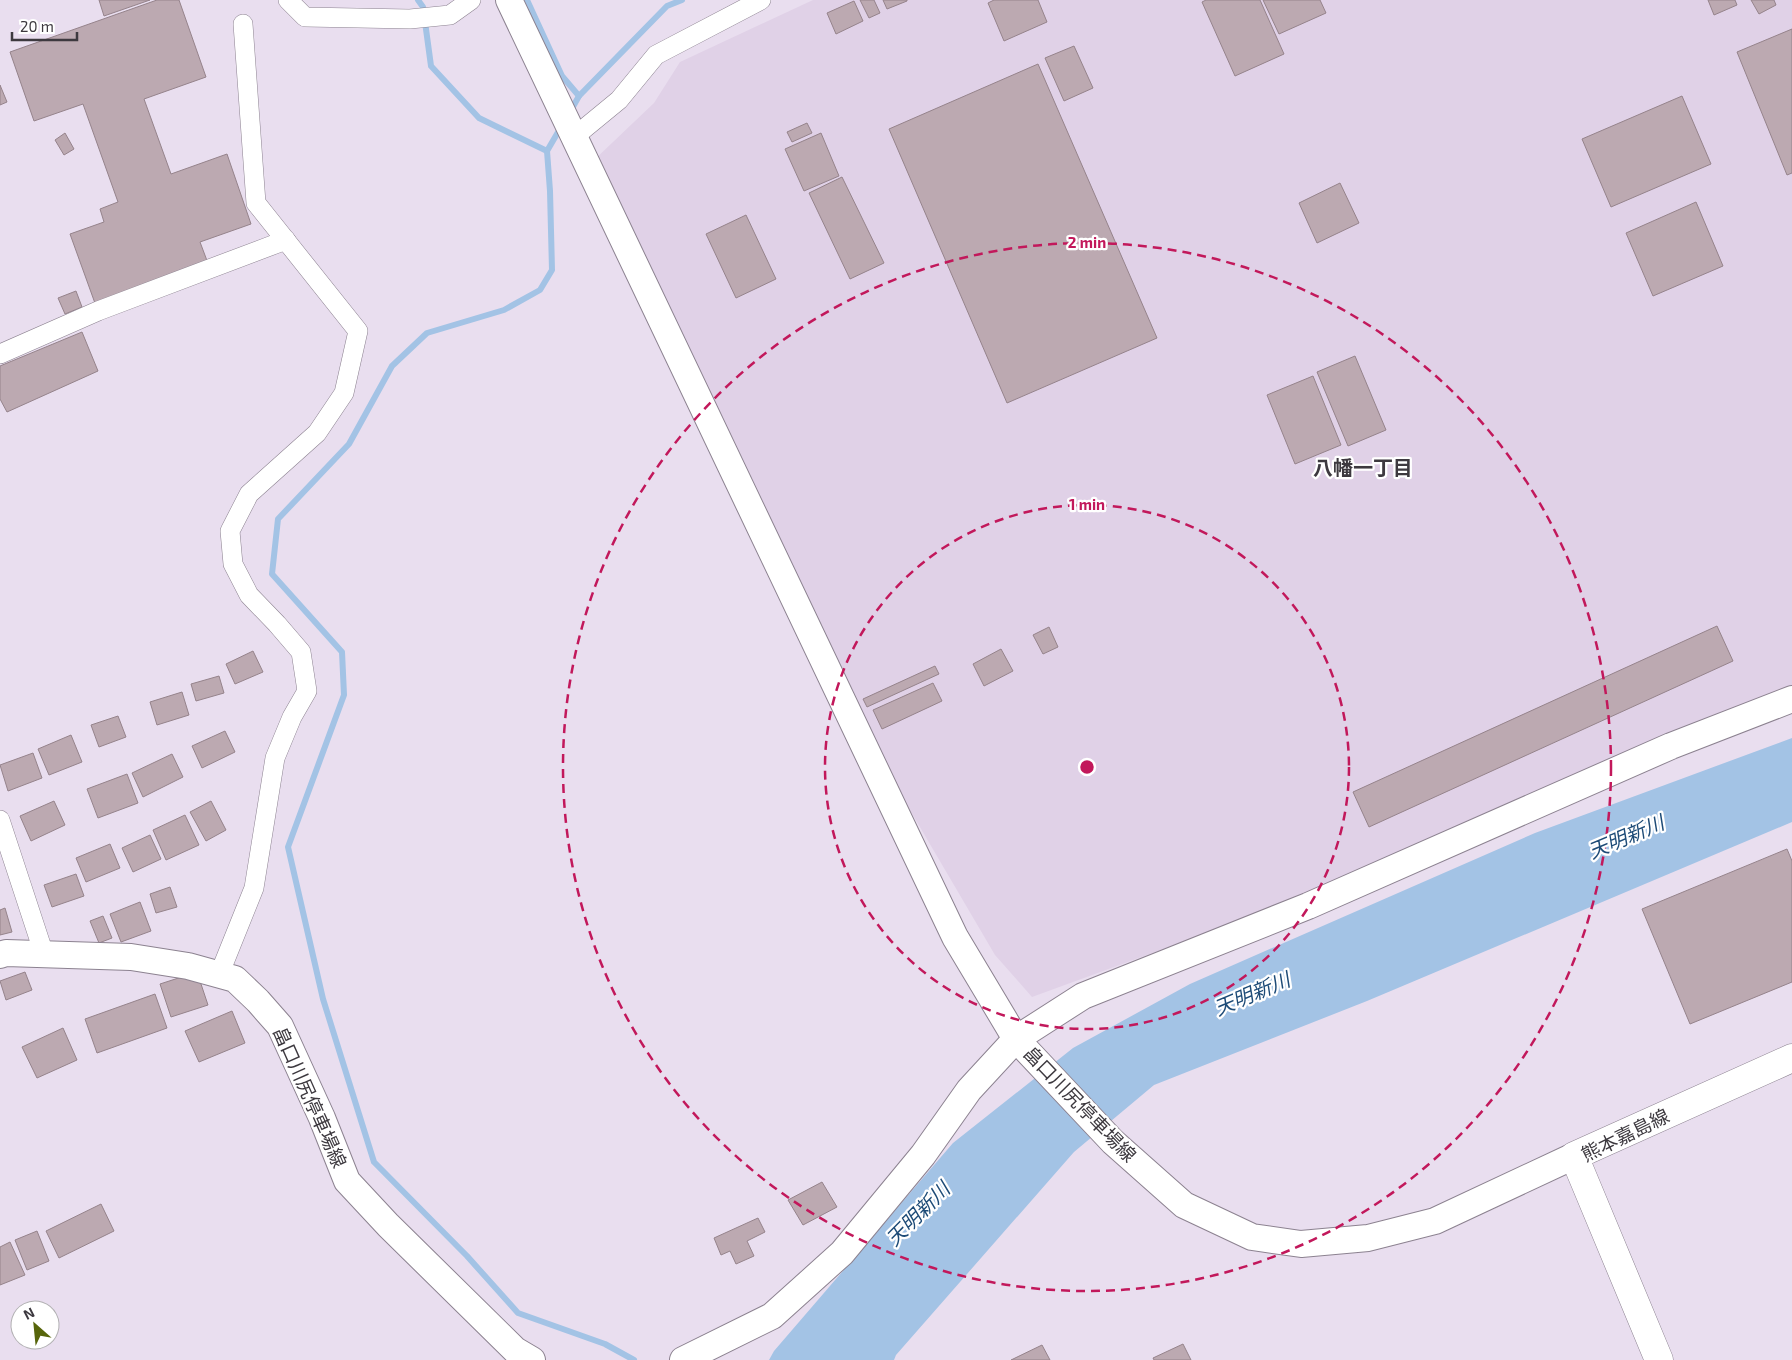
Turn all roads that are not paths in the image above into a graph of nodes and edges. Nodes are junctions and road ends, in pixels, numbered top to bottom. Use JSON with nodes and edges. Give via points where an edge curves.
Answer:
{"nodes":[{"id":1,"x":288,"y":0,"type":"edge"},
{"id":2,"x":471,"y":0,"type":"edge"},
{"id":3,"x":509,"y":0,"type":"edge"},
{"id":4,"x":761,"y":0,"type":"edge"},
{"id":5,"x":243,"y":24,"type":"dead end"},
{"id":6,"x":574,"y":137,"type":"junction"},
{"id":7,"x":286,"y":240,"type":"junction"},
{"id":8,"x":0,"y":354,"type":"edge"},
{"id":9,"x":1792,"y":699,"type":"edge"},
{"id":10,"x":0,"y":820,"type":"edge"},
{"id":11,"x":44,"y":954,"type":"junction"},
{"id":12,"x":0,"y":955,"type":"edge"},
{"id":13,"x":219,"y":975,"type":"junction"},
{"id":14,"x":1016,"y":1039,"type":"junction"},
{"id":15,"x":1792,"y":1058,"type":"edge"},
{"id":16,"x":1574,"y":1156,"type":"junction"},
{"id":17,"x":532,"y":1360,"type":"edge"},
{"id":18,"x":683,"y":1360,"type":"edge"},
{"id":19,"x":1659,"y":1360,"type":"edge"}],
"edges":[{"from":1,"to":2,"type":"street","via":[[305,17],[410,19],[450,15]]},
{"from":3,"to":6,"type":"street"},
{"from":4,"to":6,"type":"street","via":[[656,55],[619,100]]},
{"from":5,"to":7,"type":"street","via":[[256,202]]},
{"from":6,"to":14,"type":"street","via":[[955,937]]},
{"from":7,"to":8,"type":"street","via":[[98,311]]},
{"from":7,"to":13,"type":"street","via":[[358,331],[344,393],[317,433],[249,494],[230,531],[233,564],[249,595],[301,652],[308,691],[292,717],[275,758],[254,888]]},
{"from":9,"to":14,"type":"street","via":[[1662,750],[1308,906],[1083,996]]},
{"from":10,"to":11,"type":"street"},
{"from":11,"to":12,"type":"street","name":"畠口川尻停車場線"},
{"from":11,"to":13,"type":"street","name":"畠口川尻停車場線","via":[[131,957],[188,966]]},
{"from":13,"to":17,"type":"street","name":"畠口川尻停車場線","via":[[235,979],[280,1026],[347,1181],[515,1350]]},
{"from":14,"to":16,"type":"street","name":"畠口川尻停車場線","via":[[1113,1142],[1184,1205],[1252,1237],[1301,1244],[1368,1238],[1435,1221]]},
{"from":14,"to":18,"type":"street","name":"畠口川尻停車場線","via":[[969,1090],[923,1155],[842,1253],[772,1316]]},
{"from":15,"to":16,"type":"main road","name":"熊本嘉島線"},
{"from":16,"to":19,"type":"main road","name":"熊本嘉島線"}]}
